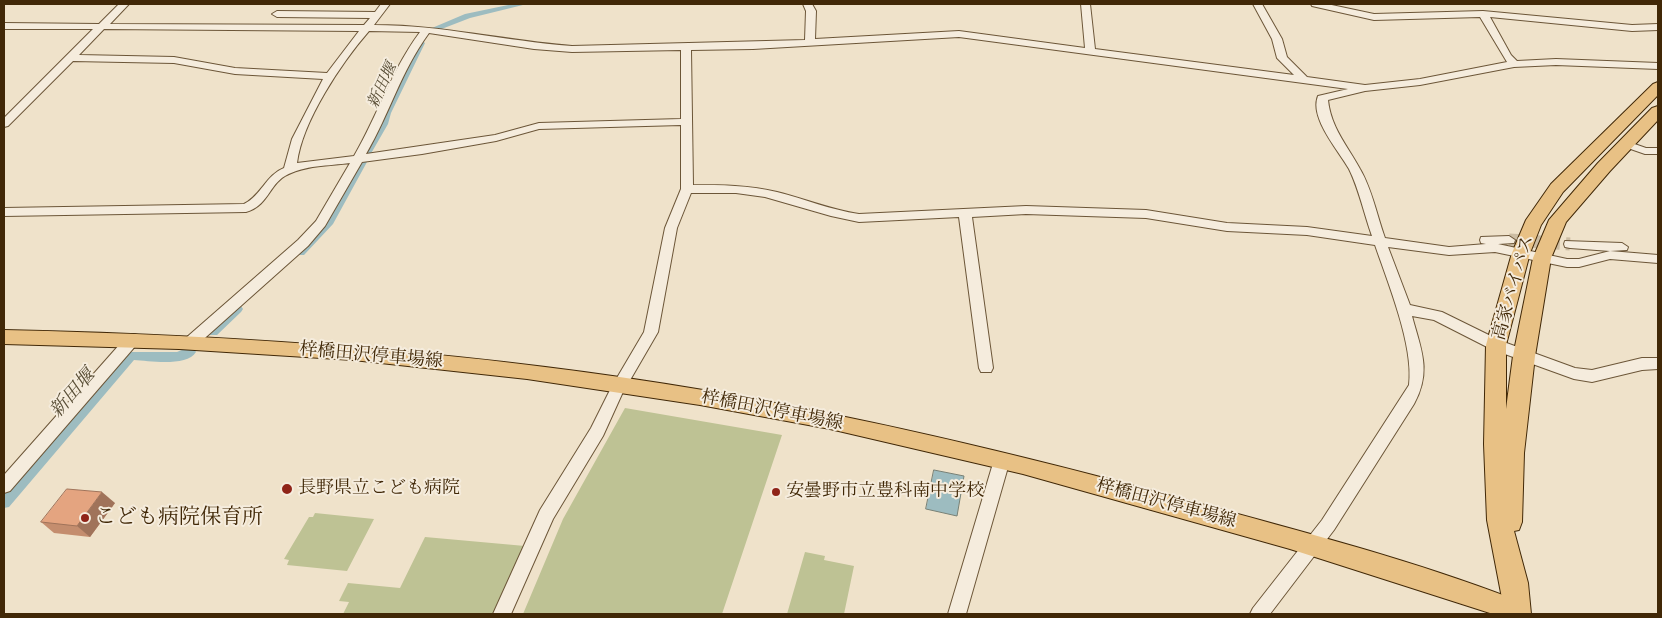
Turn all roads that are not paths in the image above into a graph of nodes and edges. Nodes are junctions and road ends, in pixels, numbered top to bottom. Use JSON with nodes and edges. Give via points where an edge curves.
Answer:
{"nodes":[{"id":1,"x":124,"y":4,"type":"edge"},
{"id":2,"x":286,"y":4,"type":"edge"},
{"id":3,"x":386,"y":4,"type":"edge"},
{"id":4,"x":808,"y":4,"type":"edge"},
{"id":5,"x":1086,"y":4,"type":"edge"},
{"id":6,"x":1258,"y":4,"type":"edge"},
{"id":7,"x":1315,"y":4,"type":"edge"},
{"id":8,"x":1441,"y":4,"type":"edge"},
{"id":9,"x":277,"y":14,"type":"junction"},
{"id":10,"x":1447,"y":14,"type":"junction"},
{"id":11,"x":1483,"y":14,"type":"junction"},
{"id":12,"x":378,"y":15,"type":"junction"},
{"id":13,"x":4,"y":26,"type":"edge"},
{"id":14,"x":101,"y":26,"type":"junction"},
{"id":15,"x":262,"y":27,"type":"junction"},
{"id":16,"x":1658,"y":27,"type":"edge"},
{"id":17,"x":369,"y":28,"type":"junction"},
{"id":18,"x":427,"y":29,"type":"junction"},
{"id":19,"x":810,"y":43,"type":"junction"},
{"id":20,"x":686,"y":48,"type":"junction"},
{"id":21,"x":1090,"y":50,"type":"junction"},
{"id":22,"x":69,"y":58,"type":"junction"},
{"id":23,"x":1514,"y":64,"type":"junction"},
{"id":24,"x":1655,"y":64,"type":"edge"},
{"id":25,"x":332,"y":76,"type":"junction"},
{"id":26,"x":1303,"y":79,"type":"junction"},
{"id":27,"x":1658,"y":87,"type":"edge"},
{"id":28,"x":1365,"y":88,"type":"junction"},
{"id":29,"x":1658,"y":111,"type":"edge"},
{"id":30,"x":686,"y":122,"type":"junction"},
{"id":31,"x":4,"y":124,"type":"edge"},
{"id":32,"x":1626,"y":144,"type":"junction"},
{"id":33,"x":1658,"y":151,"type":"edge"},
{"id":34,"x":356,"y":159,"type":"junction"},
{"id":35,"x":290,"y":168,"type":"junction"},
{"id":36,"x":687,"y":189,"type":"junction"},
{"id":37,"x":4,"y":212,"type":"edge"},
{"id":38,"x":965,"y":212,"type":"junction"},
{"id":39,"x":1382,"y":243,"type":"junction"},
{"id":40,"x":1570,"y":244,"type":"tunnel mouth"},
{"id":41,"x":1515,"y":247,"type":"junction"},
{"id":42,"x":1658,"y":252,"type":"edge"},
{"id":43,"x":1542,"y":258,"type":"junction"},
{"id":44,"x":1658,"y":259,"type":"edge"},
{"id":45,"x":1404,"y":309,"type":"junction"},
{"id":46,"x":4,"y":337,"type":"edge"},
{"id":47,"x":133,"y":340,"type":"junction"},
{"id":48,"x":192,"y":342,"type":"junction"},
{"id":49,"x":1496,"y":345,"type":"junction"},
{"id":50,"x":1524,"y":356,"type":"junction"},
{"id":51,"x":1658,"y":364,"type":"edge"},
{"id":52,"x":986,"y":368,"type":"dead end"},
{"id":53,"x":620,"y":385,"type":"junction"},
{"id":54,"x":1002,"y":460,"type":"junction"},
{"id":55,"x":4,"y":486,"type":"edge"},
{"id":56,"x":1313,"y":546,"type":"junction"},
{"id":57,"x":1519,"y":609,"type":"edge"},
{"id":58,"x":502,"y":614,"type":"edge"},
{"id":59,"x":957,"y":614,"type":"edge"},
{"id":60,"x":1259,"y":614,"type":"edge"}],
"edges":[{"from":1,"to":14,"type":"street"},
{"from":2,"to":9,"type":"street"},
{"from":3,"to":12,"type":"street"},
{"from":4,"to":19,"type":"street","via":[[811,11]]},
{"from":5,"to":21,"type":"street"},
{"from":6,"to":26,"type":"street","via":[[1277,39],[1282,58]]},
{"from":7,"to":10,"type":"street","via":[[1374,17]]},
{"from":8,"to":10,"type":"street"},
{"from":9,"to":12,"type":"street"},
{"from":9,"to":15,"type":"street"},
{"from":10,"to":11,"type":"street"},
{"from":11,"to":16,"type":"street","via":[[1632,28]]},
{"from":11,"to":23,"type":"street"},
{"from":12,"to":17,"type":"street"},
{"from":13,"to":14,"type":"street"},
{"from":14,"to":15,"type":"street"},
{"from":14,"to":22,"type":"street"},
{"from":15,"to":17,"type":"street"},
{"from":17,"to":18,"type":"street"},
{"from":17,"to":25,"type":"street","via":[[347,52]]},
{"from":18,"to":20,"type":"street","via":[[552,48]]},
{"from":18,"to":34,"type":"street","via":[[408,55],[385,101],[377,126]]},
{"from":19,"to":20,"type":"street"},
{"from":19,"to":21,"type":"street","via":[[959,34]]},
{"from":20,"to":30,"type":"street"},
{"from":21,"to":26,"type":"street"},
{"from":22,"to":25,"type":"street","via":[[157,59],[235,71]]},
{"from":22,"to":31,"type":"street"},
{"from":23,"to":24,"type":"street"},
{"from":23,"to":28,"type":"street","via":[[1420,82]]},
{"from":25,"to":35,"type":"street","via":[[300,131]]},
{"from":26,"to":28,"type":"street"},
{"from":27,"to":41,"type":"highway","name":"高家バイパス","via":[[1557,188]]},
{"from":28,"to":39,"type":"street","via":[[1327,96],[1322,98],[1322,102],[1324,116],[1334,138],[1355,170]]},
{"from":29,"to":32,"type":"highway","name":"高家バイパス"},
{"from":30,"to":34,"type":"street","via":[[539,126],[496,138]]},
{"from":30,"to":36,"type":"street"},
{"from":32,"to":33,"type":"street"},
{"from":32,"to":43,"type":"highway","name":"高家バイパス","via":[[1558,220]]},
{"from":34,"to":35,"type":"street"},
{"from":34,"to":48,"type":"street","via":[[314,232]]},
{"from":35,"to":37,"type":"street","via":[[272,180],[256,203],[246,208]]},
{"from":36,"to":38,"type":"street","via":[[738,189],[859,218]]},
{"from":36,"to":53,"type":"street","via":[[671,228],[651,332]]},
{"from":38,"to":39,"type":"street","via":[[1026,210],[1146,214],[1227,227],[1307,232]]},
{"from":38,"to":52,"type":"street"},
{"from":39,"to":41,"type":"street","via":[[1449,251]]},
{"from":39,"to":45,"type":"street"},
{"from":40,"to":42,"type":"street"},
{"from":41,"to":43,"type":"street"},
{"from":41,"to":49,"type":"highway","name":"高家バイパス"},
{"from":43,"to":44,"type":"street","via":[[1568,263],[1610,255]]},
{"from":43,"to":50,"type":"highway","name":"高家バイパス"},
{"from":45,"to":49,"type":"street","via":[[1437,316]]},
{"from":45,"to":56,"type":"street","via":[[1417,360],[1416,385]]},
{"from":46,"to":47,"type":"main road","name":"梓橋田沢停車場線"},
{"from":47,"to":48,"type":"main road","name":"梓橋田沢停車場線"},
{"from":47,"to":55,"type":"street"},
{"from":48,"to":53,"type":"main road","name":"梓橋田沢停車場線","via":[[410,358]]},
{"from":49,"to":50,"type":"street"},
{"from":49,"to":57,"type":"highway","name":"高家バイパス","via":[[1499,520]]},
{"from":50,"to":51,"type":"street","via":[[1592,376],[1642,364]]},
{"from":50,"to":57,"type":"highway","name":"高家バイパス","via":[[1512,462],[1510,523]]},
{"from":53,"to":54,"type":"main road","name":"梓橋田沢停車場線","via":[[799,416]]},
{"from":53,"to":58,"type":"street","via":[[597,432],[546,515]]},
{"from":54,"to":56,"type":"main road","name":"梓橋田沢停車場線"},
{"from":54,"to":59,"type":"street"},
{"from":56,"to":57,"type":"main road","name":"梓橋田沢停車場線"},
{"from":56,"to":60,"type":"street"}]}
